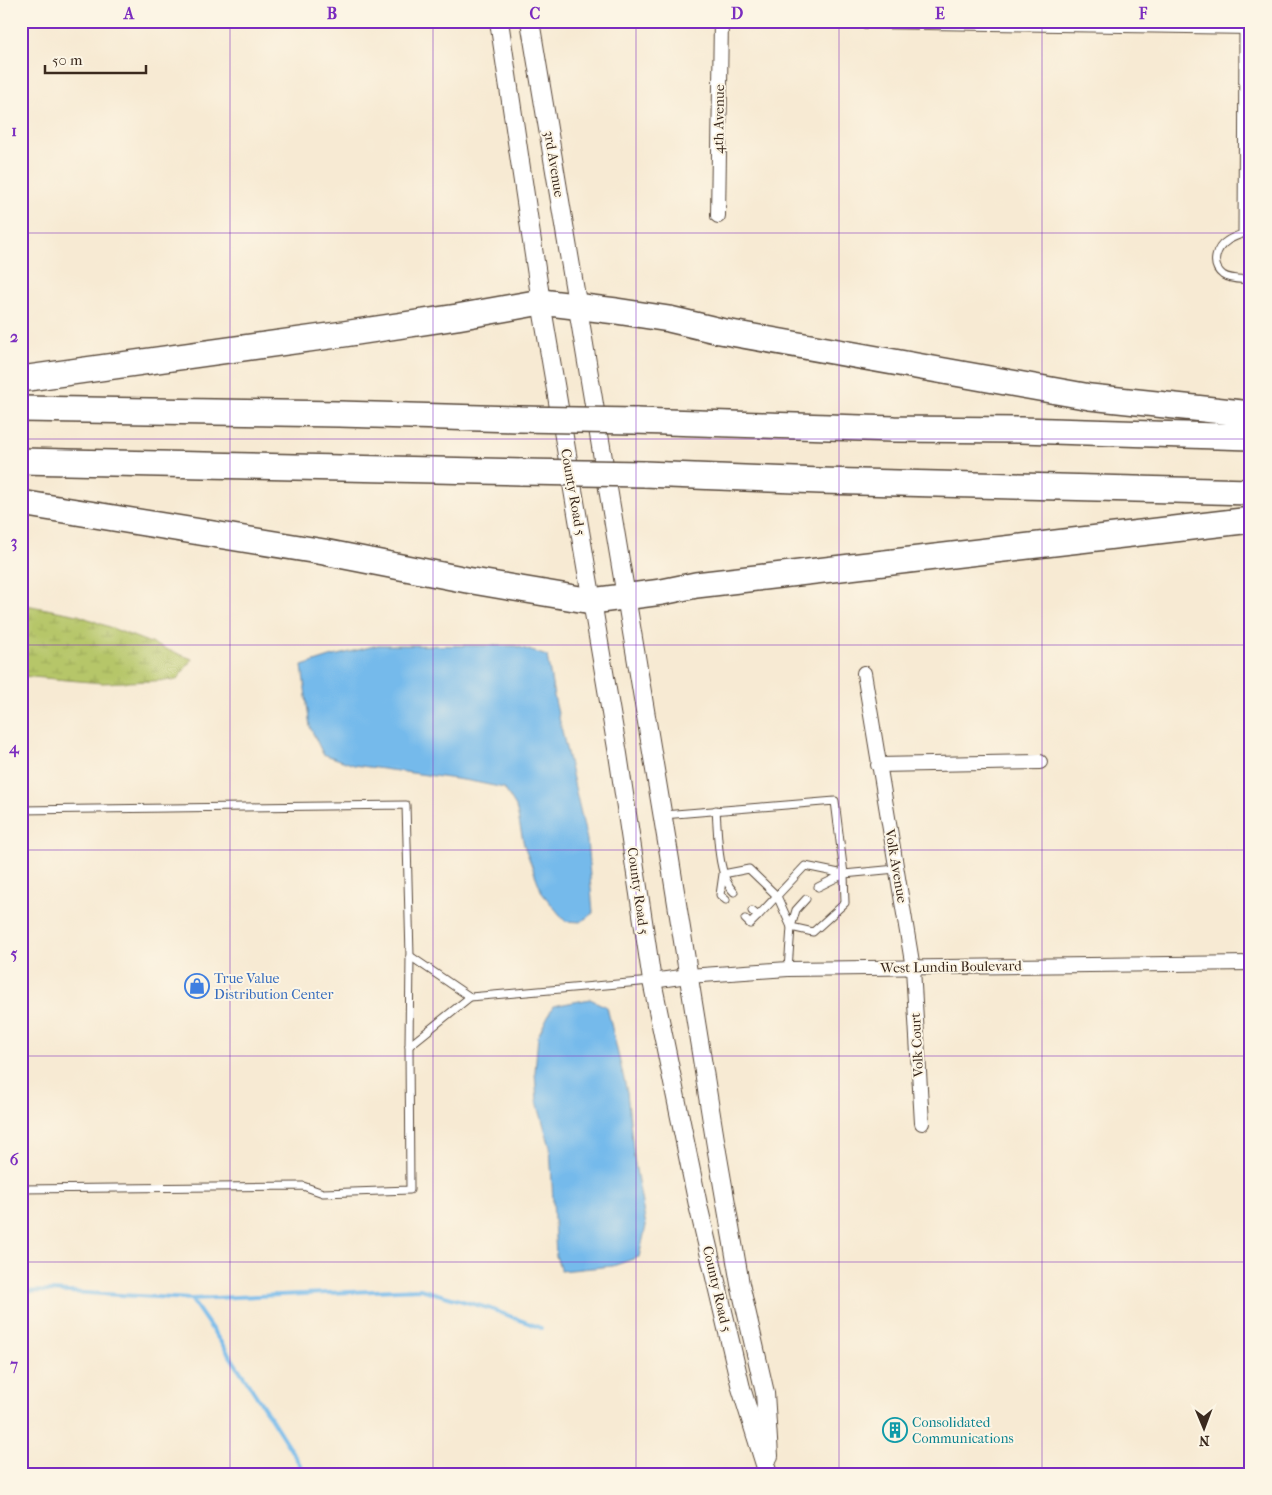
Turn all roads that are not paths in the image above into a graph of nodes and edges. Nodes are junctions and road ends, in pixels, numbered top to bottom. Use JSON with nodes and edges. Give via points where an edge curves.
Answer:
{"nodes":[{"id":1,"x":499,"y":21,"type":"edge"},
{"id":2,"x":530,"y":21,"type":"edge"},
{"id":3,"x":721,"y":21,"type":"edge"},
{"id":4,"x":865,"y":21,"type":"edge"},
{"id":5,"x":943,"y":22,"type":"edge"},
{"id":6,"x":1190,"y":23,"type":"edge"},
{"id":7,"x":1247,"y":27,"type":"edge"},
{"id":8,"x":718,"y":216,"type":"dead end"},
{"id":9,"x":1251,"y":280,"type":"edge"},
{"id":10,"x":541,"y":302,"type":"junction"},
{"id":11,"x":578,"y":306,"type":"junction"},
{"id":12,"x":21,"y":379,"type":"edge"},
{"id":13,"x":21,"y":409,"type":"edge"},
{"id":14,"x":1251,"y":414,"type":"edge"},
{"id":15,"x":1251,"y":437,"type":"edge"},
{"id":16,"x":21,"y":460,"type":"edge"},
{"id":17,"x":1251,"y":492,"type":"edge"},
{"id":18,"x":21,"y":503,"type":"edge"},
{"id":19,"x":1251,"y":520,"type":"edge"},
{"id":20,"x":626,"y":597,"type":"junction"},
{"id":21,"x":592,"y":601,"type":"junction"},
{"id":22,"x":864,"y":673,"type":"dead end"},
{"id":23,"x":1040,"y":762,"type":"dead end"},
{"id":24,"x":878,"y":765,"type":"junction"},
{"id":25,"x":21,"y":810,"type":"edge"},
{"id":26,"x":716,"y":810,"type":"junction"},
{"id":27,"x":663,"y":815,"type":"junction"},
{"id":28,"x":896,"y":869,"type":"junction"},
{"id":29,"x":723,"y":874,"type":"junction"},
{"id":30,"x":844,"y":874,"type":"junction"},
{"id":31,"x":818,"y":887,"type":"dead end"},
{"id":32,"x":734,"y":892,"type":"dead end"},
{"id":33,"x":777,"y":896,"type":"junction"},
{"id":34,"x":806,"y":899,"type":"dead end"},
{"id":35,"x":726,"y":900,"type":"dead end"},
{"id":36,"x":745,"y":919,"type":"dead end"},
{"id":37,"x":791,"y":927,"type":"junction"},
{"id":38,"x":410,"y":956,"type":"junction"},
{"id":39,"x":1251,"y":963,"type":"edge"},
{"id":40,"x":913,"y":968,"type":"junction"},
{"id":41,"x":788,"y":969,"type":"junction"},
{"id":42,"x":688,"y":976,"type":"junction"},
{"id":43,"x":652,"y":981,"type":"junction"},
{"id":44,"x":470,"y":997,"type":"junction"},
{"id":45,"x":409,"y":1046,"type":"junction"},
{"id":46,"x":922,"y":1123,"type":"dead end"},
{"id":47,"x":21,"y":1189,"type":"edge"},
{"id":48,"x":769,"y":1474,"type":"edge"}],
"edges":[{"from":1,"to":10,"type":"street"},
{"from":2,"to":11,"type":"street","name":"3rd Avenue"},
{"from":3,"to":8,"type":"street","name":"4th Avenue"},
{"from":4,"to":5,"type":"street"},
{"from":5,"to":6,"type":"street"},
{"from":6,"to":7,"type":"street"},
{"from":7,"to":9,"type":"lane","via":[[1242,234],[1226,241],[1216,253],[1216,265],[1223,275]]},
{"from":10,"to":11,"type":"highway"},
{"from":10,"to":12,"type":"highway","via":[[392,327]]},
{"from":10,"to":21,"type":"street","name":"County Road 5"},
{"from":11,"to":14,"type":"highway","via":[[1080,396]]},
{"from":11,"to":20,"type":"street","name":"County Road 5"},
{"from":13,"to":15,"type":"highway","bridge":true},
{"from":16,"to":17,"type":"highway","bridge":true},
{"from":18,"to":21,"type":"highway","via":[[324,552]]},
{"from":19,"to":20,"type":"highway","via":[[696,585]]},
{"from":20,"to":21,"type":"highway"},
{"from":20,"to":27,"type":"street","name":"County Road 5"},
{"from":21,"to":43,"type":"street","name":"County Road 5"},
{"from":22,"to":24,"type":"street","name":"Volk Avenue"},
{"from":23,"to":24,"type":"street"},
{"from":24,"to":28,"type":"street","name":"Volk Avenue"},
{"from":25,"to":38,"type":"lane","via":[[406,805]]},
{"from":26,"to":27,"type":"lane"},
{"from":26,"to":29,"type":"lane"},
{"from":26,"to":30,"type":"lane","via":[[835,801]]},
{"from":27,"to":42,"type":"street","name":"County Road 5"},
{"from":28,"to":30,"type":"lane"},
{"from":28,"to":40,"type":"street","name":"Volk Avenue"},
{"from":29,"to":32,"type":"lane","via":[[728,887]]},
{"from":29,"to":33,"type":"lane","via":[[750,869]]},
{"from":29,"to":35,"type":"lane","via":[[720,895]]},
{"from":30,"to":31,"type":"lane"},
{"from":30,"to":33,"type":"lane","via":[[805,866]]},
{"from":30,"to":37,"type":"lane","via":[[845,903],[813,932]]},
{"from":33,"to":36,"type":"lane","via":[[755,914],[750,924]]},
{"from":33,"to":37,"type":"lane"},
{"from":34,"to":37,"type":"lane","via":[[796,910]]},
{"from":37,"to":41,"type":"lane"},
{"from":38,"to":44,"type":"lane"},
{"from":38,"to":45,"type":"lane"},
{"from":39,"to":40,"type":"street","name":"West Lundin Boulevard"},
{"from":40,"to":41,"type":"street","name":"West Lundin Boulevard"},
{"from":40,"to":46,"type":"street","name":"Volk Court"},
{"from":41,"to":42,"type":"street","name":"West Lundin Boulevard"},
{"from":42,"to":43,"type":"street","name":"West Lundin Boulevard"},
{"from":42,"to":48,"type":"street","name":"County Road 5","via":[[740,1284],[765,1393]]},
{"from":43,"to":44,"type":"lane"},
{"from":43,"to":48,"type":"street","name":"County Road 5","via":[[740,1388]]},
{"from":44,"to":45,"type":"lane"},
{"from":45,"to":47,"type":"lane","via":[[410,1190],[323,1193],[303,1186]]}]}
